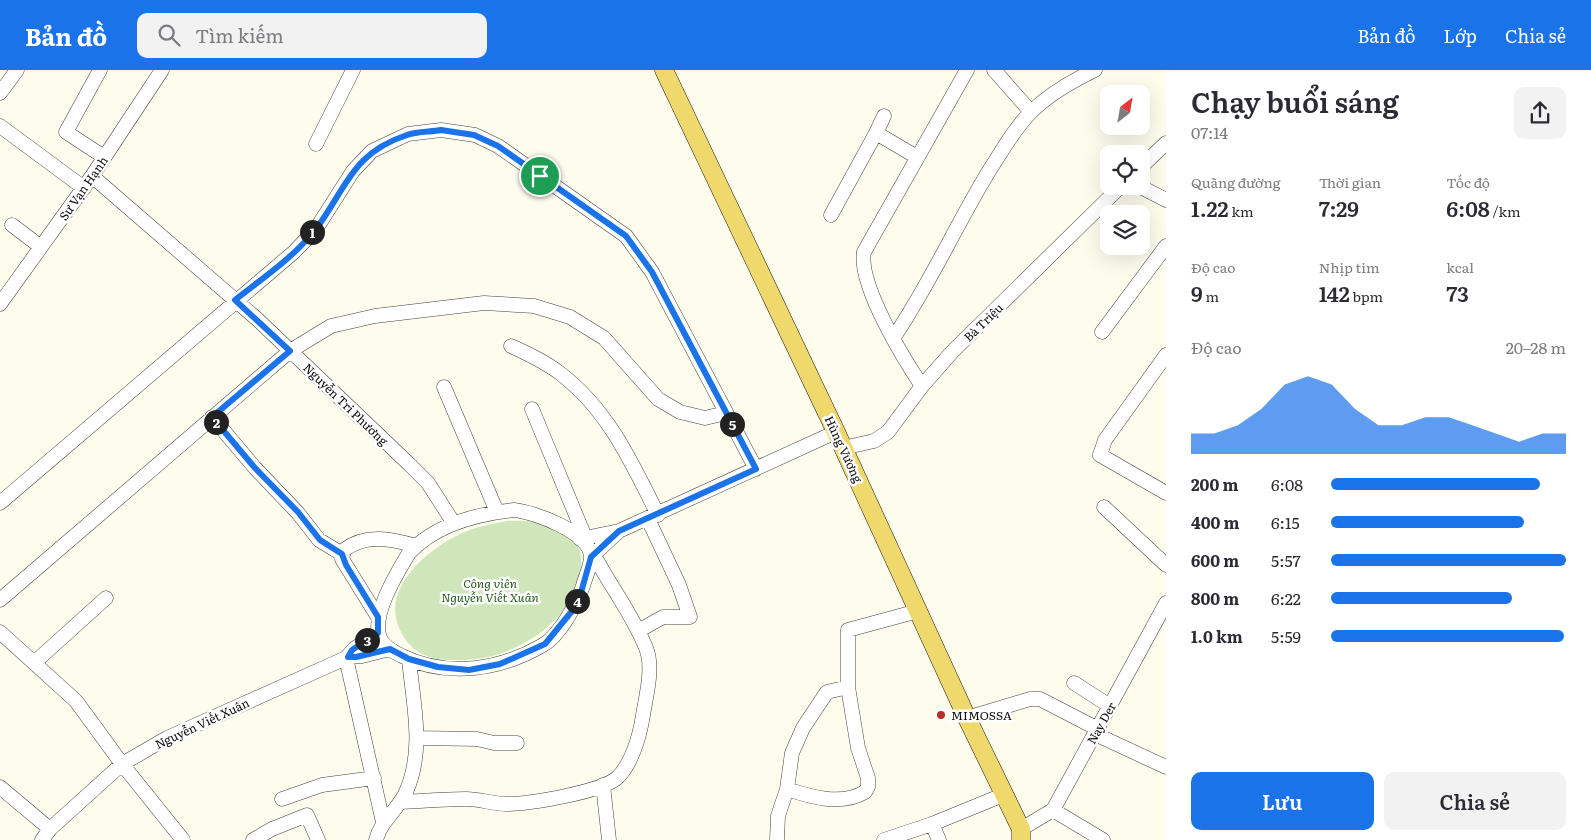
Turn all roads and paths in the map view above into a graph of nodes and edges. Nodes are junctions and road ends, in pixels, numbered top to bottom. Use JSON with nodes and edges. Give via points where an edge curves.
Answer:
{"nodes":[{"id":1,"x":17,"y":70,"type":"edge"},
{"id":2,"x":100,"y":70,"type":"edge"},
{"id":3,"x":162,"y":70,"type":"edge"},
{"id":4,"x":353,"y":70,"type":"edge"},
{"id":5,"x":664,"y":70,"type":"edge"},
{"id":6,"x":967,"y":70,"type":"edge"},
{"id":7,"x":994,"y":70,"type":"edge"},
{"id":8,"x":1095,"y":70,"type":"edge"},
{"id":9,"x":0,"y":93,"type":"edge"},
{"id":10,"x":1031,"y":112,"type":"junction"},
{"id":11,"x":884,"y":116,"type":"dead end"},
{"id":12,"x":0,"y":126,"type":"edge"},
{"id":13,"x":876,"y":133,"type":"junction"},
{"id":14,"x":1166,"y":143,"type":"edge"},
{"id":15,"x":316,"y":144,"type":"dead end"},
{"id":16,"x":104,"y":157,"type":"junction"},
{"id":17,"x":916,"y":157,"type":"junction"},
{"id":18,"x":1150,"y":158,"type":"edge"},
{"id":19,"x":92,"y":176,"type":"junction"},
{"id":20,"x":84,"y":188,"type":"junction"},
{"id":21,"x":1150,"y":192,"type":"edge"},
{"id":22,"x":1112,"y":195,"type":"edge"},
{"id":23,"x":1166,"y":200,"type":"edge"},
{"id":24,"x":831,"y":215,"type":"dead end"},
{"id":25,"x":12,"y":225,"type":"dead end"},
{"id":26,"x":1166,"y":246,"type":"edge"},
{"id":27,"x":41,"y":247,"type":"junction"},
{"id":28,"x":2,"y":297,"type":"edge"},
{"id":29,"x":235,"y":300,"type":"junction"},
{"id":30,"x":1102,"y":332,"type":"dead end"},
{"id":31,"x":894,"y":337,"type":"junction"},
{"id":32,"x":511,"y":346,"type":"dead end"},
{"id":33,"x":290,"y":351,"type":"junction"},
{"id":34,"x":1166,"y":355,"type":"edge"},
{"id":35,"x":922,"y":386,"type":"junction"},
{"id":36,"x":444,"y":387,"type":"dead end"},
{"id":37,"x":532,"y":410,"type":"dead end"},
{"id":38,"x":726,"y":413,"type":"junction"},
{"id":39,"x":212,"y":417,"type":"junction"},
{"id":40,"x":836,"y":432,"type":"junction"},
{"id":41,"x":843,"y":448,"type":"junction"},
{"id":42,"x":756,"y":469,"type":"junction"},
{"id":43,"x":1166,"y":493,"type":"edge"},
{"id":44,"x":0,"y":503,"type":"edge"},
{"id":45,"x":1104,"y":507,"type":"dead end"},
{"id":46,"x":497,"y":512,"type":"junction"},
{"id":47,"x":653,"y":517,"type":"junction"},
{"id":48,"x":453,"y":522,"type":"junction"},
{"id":49,"x":619,"y":531,"type":"junction"},
{"id":50,"x":582,"y":538,"type":"junction"},
{"id":51,"x":416,"y":546,"type":"junction"},
{"id":52,"x":342,"y":554,"type":"junction"},
{"id":53,"x":592,"y":556,"type":"junction"},
{"id":54,"x":1166,"y":565,"type":"edge"},
{"id":55,"x":106,"y":598,"type":"dead end"},
{"id":56,"x":0,"y":600,"type":"edge"},
{"id":57,"x":1166,"y":603,"type":"edge"},
{"id":58,"x":918,"y":611,"type":"junction"},
{"id":59,"x":378,"y":617,"type":"junction"},
{"id":60,"x":0,"y":632,"type":"edge"},
{"id":61,"x":638,"y":632,"type":"junction"},
{"id":62,"x":378,"y":633,"type":"junction"},
{"id":63,"x":390,"y":649,"type":"junction"},
{"id":64,"x":346,"y":657,"type":"junction"},
{"id":65,"x":409,"y":659,"type":"junction"},
{"id":66,"x":35,"y":662,"type":"junction"},
{"id":67,"x":1074,"y":683,"type":"dead end"},
{"id":68,"x":848,"y":687,"type":"junction"},
{"id":69,"x":1110,"y":706,"type":"junction"},
{"id":70,"x":967,"y":718,"type":"junction"},
{"id":71,"x":1096,"y":731,"type":"junction"},
{"id":72,"x":418,"y":738,"type":"junction"},
{"id":73,"x":517,"y":743,"type":"dead end"},
{"id":74,"x":122,"y":764,"type":"junction"},
{"id":75,"x":1166,"y":767,"type":"edge"},
{"id":76,"x":374,"y":778,"type":"junction"},
{"id":77,"x":603,"y":785,"type":"junction"},
{"id":78,"x":0,"y":787,"type":"edge"},
{"id":79,"x":787,"y":789,"type":"junction"},
{"id":80,"x":1003,"y":795,"type":"junction"},
{"id":81,"x":282,"y":799,"type":"dead end"},
{"id":82,"x":401,"y":802,"type":"junction"},
{"id":83,"x":1053,"y":810,"type":"junction"},
{"id":84,"x":383,"y":822,"type":"junction"},
{"id":85,"x":932,"y":824,"type":"junction"},
{"id":86,"x":46,"y":835,"type":"edge"},
{"id":87,"x":1025,"y":836,"type":"edge"},
{"id":88,"x":373,"y":839,"type":"edge"},
{"id":89,"x":183,"y":840,"type":"edge"},
{"id":90,"x":253,"y":840,"type":"edge"},
{"id":91,"x":318,"y":840,"type":"edge"},
{"id":92,"x":609,"y":840,"type":"edge"},
{"id":93,"x":777,"y":840,"type":"edge"},
{"id":94,"x":884,"y":840,"type":"edge"},
{"id":95,"x":939,"y":840,"type":"edge"},
{"id":96,"x":1103,"y":840,"type":"edge"}],
"edges":[{"from":1,"to":9,"type":"street"},
{"from":2,"to":16,"type":"street","via":[[66,132]]},
{"from":3,"to":16,"type":"street","name":"Sư Vạn Hạnh"},
{"from":4,"to":15,"type":"street"},
{"from":5,"to":40,"type":"main road","name":"Hùng Vương"},
{"from":6,"to":17,"type":"street"},
{"from":7,"to":10,"type":"street"},
{"from":8,"to":10,"type":"street","via":[[1050,96]]},
{"from":10,"to":31,"type":"street","via":[[980,187]]},
{"from":11,"to":13,"type":"street"},
{"from":12,"to":20,"type":"street"},
{"from":13,"to":17,"type":"street"},
{"from":13,"to":24,"type":"street"},
{"from":14,"to":18,"type":"street"},
{"from":16,"to":19,"type":"street","name":"Sư Vạn Hạnh"},
{"from":17,"to":31,"type":"street","via":[[863,259],[869,289]]},
{"from":19,"to":20,"type":"street","name":"Sư Vạn Hạnh"},
{"from":19,"to":29,"type":"street","name":"Nguyễn Tri Phương"},
{"from":20,"to":27,"type":"street","name":"Sư Vạn Hạnh"},
{"from":21,"to":23,"type":"street"},
{"from":22,"to":35,"type":"street","name":"Bà Triệu","via":[[952,352]]},
{"from":25,"to":27,"type":"street"},
{"from":26,"to":30,"type":"street"},
{"from":27,"to":28,"type":"street","name":"Sư Vạn Hạnh"},
{"from":29,"to":33,"type":"street","name":"Nguyễn Tri Phương"},
{"from":29,"to":38,"type":"street","via":[[310,235],[353,171],[372,151],[408,134],[441,130],[474,135],[498,146],[626,236],[652,272]]},
{"from":29,"to":44,"type":"street"},
{"from":31,"to":35,"type":"street"},
{"from":32,"to":47,"type":"street","via":[[553,368],[583,393],[622,444]]},
{"from":33,"to":38,"type":"street","via":[[331,326],[374,316],[484,303],[534,306],[570,317],[604,338],[658,399],[680,412],[705,418]]},
{"from":33,"to":39,"type":"street"},
{"from":33,"to":48,"type":"street","name":"Nguyễn Tri Phương","via":[[420,474]]},
{"from":34,"to":43,"type":"street","via":[[1105,440],[1100,455]]},
{"from":35,"to":41,"type":"street","name":"Bà Triệu","via":[[888,432],[874,441]]},
{"from":36,"to":46,"type":"street"},
{"from":37,"to":50,"type":"street"},
{"from":38,"to":42,"type":"street"},
{"from":39,"to":52,"type":"street","via":[[320,540]]},
{"from":39,"to":56,"type":"street"},
{"from":40,"to":41,"type":"main road","name":"Hùng Vương"},
{"from":40,"to":42,"type":"street"},
{"from":41,"to":58,"type":"main road","name":"Hùng Vương"},
{"from":42,"to":47,"type":"street"},
{"from":45,"to":54,"type":"street"},
{"from":46,"to":48,"type":"street"},
{"from":46,"to":50,"type":"street","via":[[530,511],[551,519]]},
{"from":47,"to":49,"type":"street"},
{"from":47,"to":61,"type":"street","via":[[690,617],[663,617]]},
{"from":48,"to":51,"type":"street"},
{"from":49,"to":50,"type":"street"},
{"from":49,"to":53,"type":"street"},
{"from":50,"to":53,"type":"street"},
{"from":51,"to":52,"type":"street","via":[[381,538],[353,545]]},
{"from":51,"to":59,"type":"street","via":[[400,570]]},
{"from":52,"to":59,"type":"street"},
{"from":53,"to":61,"type":"street"},
{"from":53,"to":65,"type":"street","via":[[572,611],[545,644],[500,664],[469,670],[438,667]]},
{"from":55,"to":66,"type":"street"},
{"from":57,"to":69,"type":"street","name":"Nay Der"},
{"from":58,"to":68,"type":"street","via":[[848,630]]},
{"from":58,"to":70,"type":"main road","name":"Hùng Vương"},
{"from":59,"to":62,"type":"street"},
{"from":60,"to":66,"type":"street"},
{"from":61,"to":77,"type":"street","via":[[649,660],[641,726],[624,770],[615,780]]},
{"from":62,"to":63,"type":"street"},
{"from":62,"to":64,"type":"street","name":"Nguyễn Viết Xuân"},
{"from":63,"to":64,"type":"street"},
{"from":63,"to":65,"type":"street"},
{"from":64,"to":74,"type":"street","name":"Nguyễn Viết Xuân","via":[[167,738]]},
{"from":64,"to":76,"type":"street"},
{"from":65,"to":72,"type":"street"},
{"from":66,"to":74,"type":"street","via":[[76,701]]},
{"from":67,"to":69,"type":"street"},
{"from":68,"to":79,"type":"street","via":[[827,692],[803,728],[792,752]]},
{"from":68,"to":79,"type":"street","via":[[868,787],[859,795],[824,800]]},
{"from":69,"to":71,"type":"street","name":"Nay Der"},
{"from":70,"to":71,"type":"street","via":[[1030,699],[1040,699]]},
{"from":70,"to":80,"type":"main road","name":"Hùng Vương"},
{"from":71,"to":75,"type":"street"},
{"from":71,"to":83,"type":"street","name":"Nay Der"},
{"from":72,"to":73,"type":"street"},
{"from":72,"to":82,"type":"street","via":[[412,779]]},
{"from":74,"to":86,"type":"street","name":"Nguyễn Viết Xuân"},
{"from":74,"to":89,"type":"street"},
{"from":76,"to":81,"type":"street","via":[[322,786]]},
{"from":76,"to":84,"type":"street"},
{"from":77,"to":82,"type":"street","via":[[565,796],[508,804],[471,799]]},
{"from":77,"to":92,"type":"street"},
{"from":78,"to":86,"type":"street"},
{"from":79,"to":93,"type":"street","via":[[778,816]]},
{"from":80,"to":85,"type":"street"},
{"from":80,"to":87,"type":"main road","name":"Hùng Vương"},
{"from":82,"to":84,"type":"street"},
{"from":83,"to":87,"type":"street"},
{"from":83,"to":96,"type":"street"},
{"from":84,"to":88,"type":"street"},
{"from":85,"to":94,"type":"street"},
{"from":85,"to":95,"type":"street"},
{"from":90,"to":91,"type":"street","via":[[307,815]]}]}
